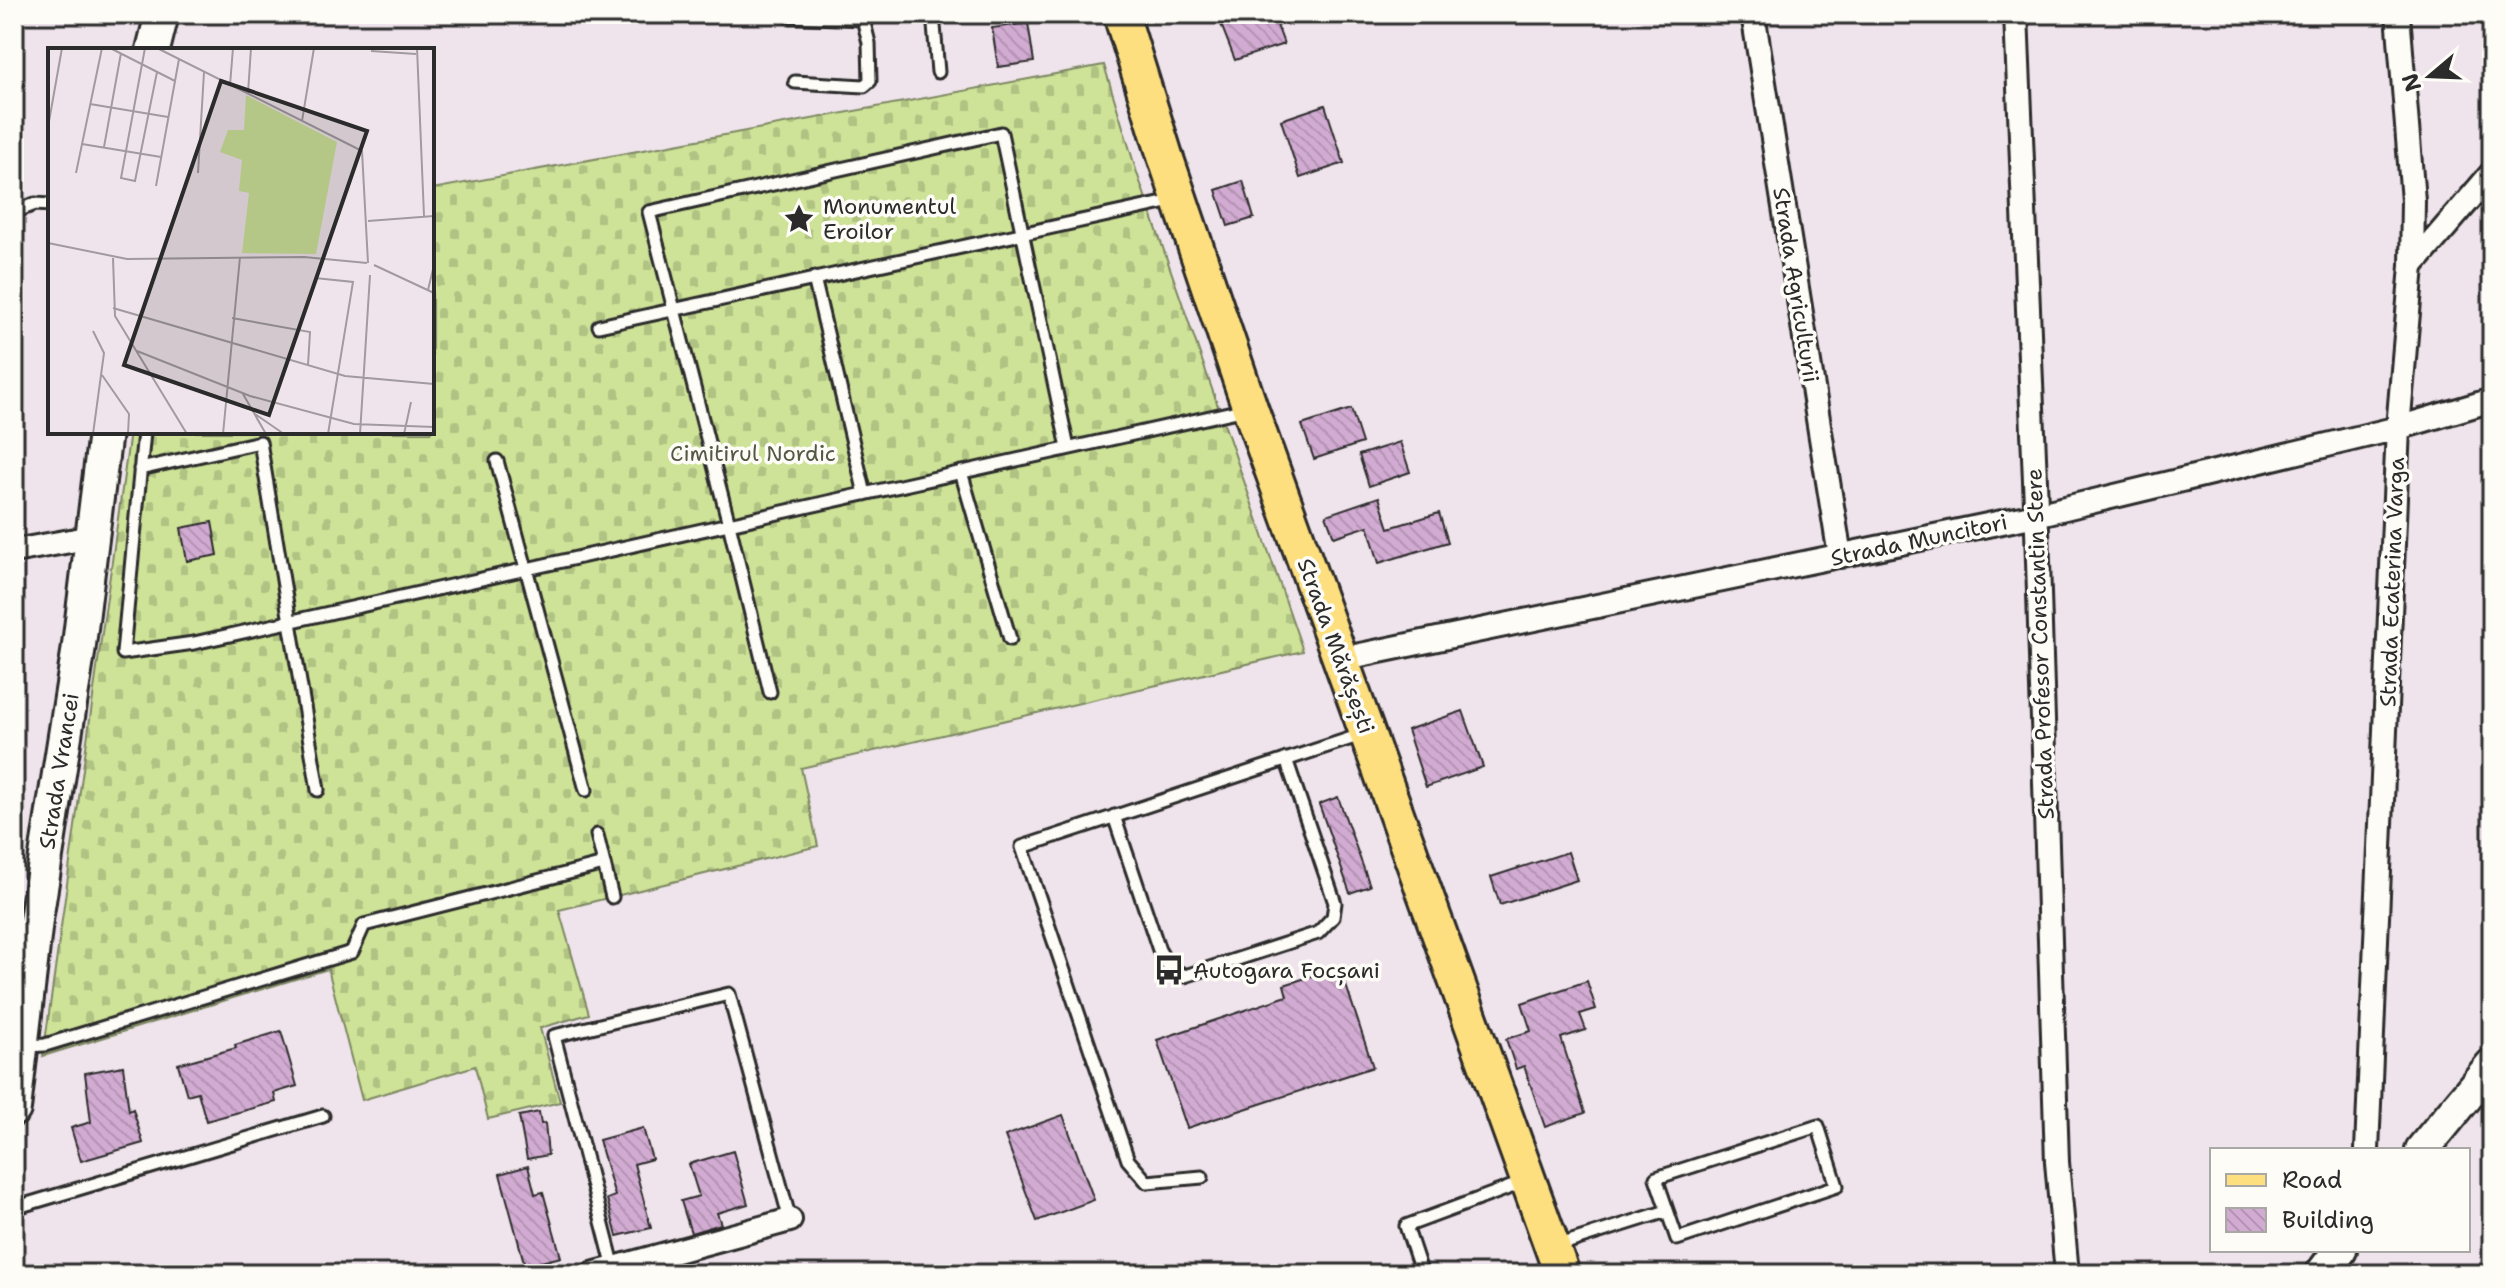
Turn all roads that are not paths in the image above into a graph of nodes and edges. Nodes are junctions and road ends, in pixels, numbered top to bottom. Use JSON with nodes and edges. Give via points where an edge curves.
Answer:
{"nodes":[{"id":1,"x":162,"y":14,"type":"edge"},
{"id":2,"x":933,"y":14,"type":"edge"},
{"id":3,"x":1121,"y":14,"type":"edge"},
{"id":4,"x":1753,"y":14,"type":"edge"},
{"id":5,"x":2016,"y":14,"type":"edge"},
{"id":6,"x":2398,"y":14,"type":"edge"},
{"id":7,"x":788,"y":16,"type":"dead end"},
{"id":8,"x":866,"y":16,"type":"edge"},
{"id":9,"x":154,"y":48,"type":"edge"},
{"id":10,"x":938,"y":72,"type":"dead end"},
{"id":11,"x":795,"y":82,"type":"dead end"},
{"id":12,"x":2492,"y":173,"type":"edge"},
{"id":13,"x":1179,"y":199,"type":"junction"},
{"id":14,"x":48,"y":205,"type":"edge"},
{"id":15,"x":14,"y":212,"type":"edge"},
{"id":16,"x":1022,"y":234,"type":"junction"},
{"id":17,"x":2412,"y":266,"type":"junction"},
{"id":18,"x":814,"y":278,"type":"junction"},
{"id":19,"x":673,"y":308,"type":"junction"},
{"id":20,"x":599,"y":326,"type":"dead end"},
{"id":21,"x":2492,"y":400,"type":"edge"},
{"id":22,"x":1250,"y":408,"type":"junction"},
{"id":23,"x":2398,"y":428,"type":"junction"},
{"id":24,"x":105,"y":434,"type":"edge"},
{"id":25,"x":144,"y":434,"type":"edge"},
{"id":26,"x":259,"y":437,"type":"edge"},
{"id":27,"x":1068,"y":448,"type":"junction"},
{"id":28,"x":497,"y":461,"type":"dead end"},
{"id":29,"x":140,"y":469,"type":"junction"},
{"id":30,"x":961,"y":472,"type":"junction"},
{"id":31,"x":865,"y":494,"type":"junction"},
{"id":32,"x":2036,"y":515,"type":"junction"},
{"id":33,"x":729,"y":524,"type":"junction"},
{"id":34,"x":93,"y":537,"type":"junction"},
{"id":35,"x":14,"y":551,"type":"edge"},
{"id":36,"x":1840,"y":556,"type":"junction"},
{"id":37,"x":526,"y":569,"type":"junction"},
{"id":38,"x":290,"y":622,"type":"junction"},
{"id":39,"x":1010,"y":639,"type":"dead end"},
{"id":40,"x":1341,"y":659,"type":"junction"},
{"id":41,"x":770,"y":692,"type":"dead end"},
{"id":42,"x":1368,"y":733,"type":"junction"},
{"id":43,"x":1286,"y":759,"type":"junction"},
{"id":44,"x":318,"y":790,"type":"dead end"},
{"id":45,"x":586,"y":790,"type":"dead end"},
{"id":46,"x":1114,"y":816,"type":"junction"},
{"id":47,"x":597,"y":835,"type":"dead end"},
{"id":48,"x":604,"y":864,"type":"junction"},
{"id":49,"x":612,"y":897,"type":"dead end"},
{"id":50,"x":18,"y":1047,"type":"edge"},
{"id":51,"x":2492,"y":1065,"type":"edge"},
{"id":52,"x":14,"y":1109,"type":"edge"},
{"id":53,"x":323,"y":1116,"type":"dead end"},
{"id":54,"x":2367,"y":1148,"type":"edge"},
{"id":55,"x":2424,"y":1148,"type":"edge"},
{"id":56,"x":1202,"y":1177,"type":"dead end"},
{"id":57,"x":1528,"y":1181,"type":"junction"},
{"id":58,"x":14,"y":1208,"type":"edge"},
{"id":59,"x":1667,"y":1211,"type":"junction"},
{"id":60,"x":790,"y":1220,"type":"joint"},
{"id":61,"x":2338,"y":1252,"type":"edge"},
{"id":62,"x":1557,"y":1261,"type":"edge"},
{"id":63,"x":614,"y":1268,"type":"junction"},
{"id":64,"x":592,"y":1274,"type":"edge"},
{"id":65,"x":1422,"y":1274,"type":"edge"},
{"id":66,"x":2067,"y":1274,"type":"edge"},
{"id":67,"x":2322,"y":1274,"type":"edge"}],
"edges":[{"from":1,"to":9,"type":"street"},
{"from":2,"to":10,"type":"lane"},
{"from":3,"to":13,"type":"main road","name":"Strada Mărășești"},
{"from":4,"to":36,"type":"street","name":"Strada Agriculturii"},
{"from":5,"to":32,"type":"street","name":"Strada Profesor Constantin Stere"},
{"from":6,"to":17,"type":"street","name":"Strada Ecaterina Varga","via":[[2413,201]]},
{"from":7,"to":8,"type":"lane"},
{"from":8,"to":11,"type":"lane","via":[[870,81],[864,86]]},
{"from":12,"to":17,"type":"street"},
{"from":13,"to":16,"type":"lane"},
{"from":13,"to":22,"type":"main road","name":"Strada Mărășești"},
{"from":14,"to":15,"type":"lane"},
{"from":16,"to":18,"type":"lane"},
{"from":16,"to":19,"type":"lane","via":[[1001,133],[649,212]]},
{"from":16,"to":27,"type":"lane"},
{"from":17,"to":23,"type":"street","name":"Strada Ecaterina Varga"},
{"from":18,"to":19,"type":"lane"},
{"from":18,"to":31,"type":"lane"},
{"from":19,"to":20,"type":"lane"},
{"from":19,"to":33,"type":"lane"},
{"from":21,"to":23,"type":"street","name":"Strada Muncitori"},
{"from":22,"to":27,"type":"lane"},
{"from":22,"to":40,"type":"main road","name":"Strada Mărășești"},
{"from":23,"to":32,"type":"street","name":"Strada Muncitori"},
{"from":23,"to":54,"type":"street","name":"Strada Ecaterina Varga"},
{"from":24,"to":34,"type":"street","name":"Strada Vrancei"},
{"from":25,"to":29,"type":"lane"},
{"from":26,"to":29,"type":"lane"},
{"from":26,"to":38,"type":"lane"},
{"from":27,"to":30,"type":"lane"},
{"from":28,"to":37,"type":"lane"},
{"from":29,"to":38,"type":"lane","via":[[123,653]]},
{"from":30,"to":31,"type":"lane"},
{"from":30,"to":39,"type":"lane"},
{"from":31,"to":33,"type":"lane"},
{"from":32,"to":36,"type":"street","name":"Strada Muncitori"},
{"from":32,"to":66,"type":"street","name":"Strada Profesor Constantin Stere","via":[[2057,1162]]},
{"from":33,"to":37,"type":"lane"},
{"from":33,"to":41,"type":"lane"},
{"from":34,"to":35,"type":"street"},
{"from":34,"to":50,"type":"street","name":"Strada Vrancei"},
{"from":36,"to":40,"type":"street","name":"Strada Muncitori"},
{"from":37,"to":38,"type":"lane"},
{"from":37,"to":45,"type":"lane"},
{"from":38,"to":44,"type":"lane"},
{"from":40,"to":42,"type":"main road","name":"Strada Mărășești"},
{"from":42,"to":43,"type":"lane"},
{"from":42,"to":57,"type":"main road","name":"Strada Mărășești"},
{"from":43,"to":46,"type":"lane"},
{"from":43,"to":46,"type":"lane","via":[[1335,903],[1333,917],[1318,933],[1185,976],[1169,967]]},
{"from":46,"to":56,"type":"lane","via":[[1022,847],[1128,1160],[1147,1182]]},
{"from":47,"to":48,"type":"lane"},
{"from":48,"to":49,"type":"lane"},
{"from":48,"to":50,"type":"lane","via":[[364,925],[352,952],[45,1045]]},
{"from":50,"to":52,"type":"street","name":"Strada Vrancei"},
{"from":51,"to":55,"type":"street"},
{"from":53,"to":58,"type":"lane"},
{"from":57,"to":62,"type":"main road","name":"Strada Mărășești"},
{"from":57,"to":65,"type":"lane","via":[[1406,1226]]},
{"from":59,"to":59,"type":"lane","via":[[1677,1239],[1837,1186],[1818,1126],[1656,1178]]},
{"from":59,"to":62,"type":"lane"},
{"from":60,"to":63,"type":"street"},
{"from":60,"to":63,"type":"lane","via":[[729,994],[554,1036]]},
{"from":61,"to":67,"type":"street"},
{"from":63,"to":64,"type":"street"}]}
